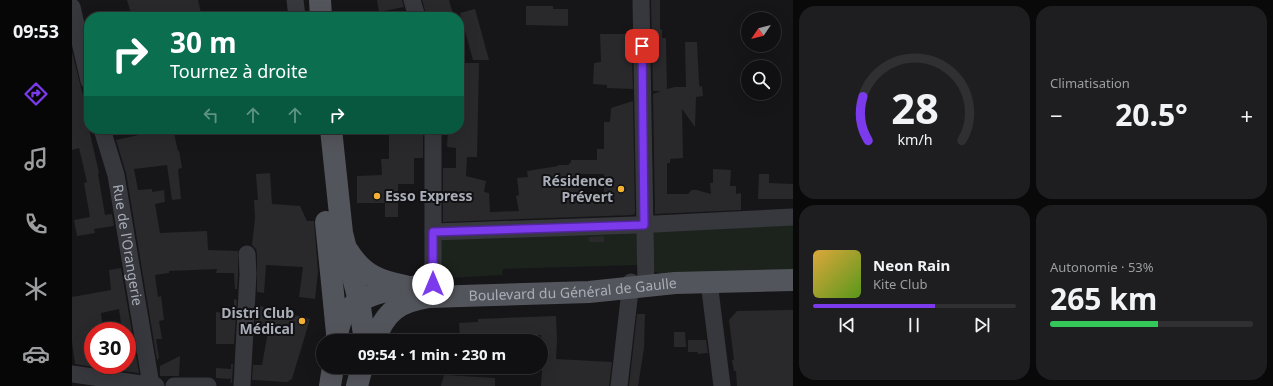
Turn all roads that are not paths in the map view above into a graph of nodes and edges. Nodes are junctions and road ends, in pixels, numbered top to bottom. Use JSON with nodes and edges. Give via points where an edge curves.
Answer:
{"nodes":[{"id":1,"x":295,"y":0,"type":"edge"},
{"id":2,"x":308,"y":0,"type":"edge"},
{"id":3,"x":320,"y":0,"type":"edge"},
{"id":4,"x":412,"y":0,"type":"edge"},
{"id":5,"x":641,"y":0,"type":"edge"},
{"id":6,"x":72,"y":6,"type":"edge"},
{"id":7,"x":296,"y":12,"type":"edge"},
{"id":8,"x":309,"y":12,"type":"edge"},
{"id":9,"x":321,"y":12,"type":"edge"},
{"id":10,"x":416,"y":12,"type":"edge"},
{"id":11,"x":84,"y":59,"type":"edge"},
{"id":12,"x":104,"y":134,"type":"edge"},
{"id":13,"x":318,"y":134,"type":"edge"},
{"id":14,"x":331,"y":134,"type":"edge"},
{"id":15,"x":433,"y":134,"type":"edge"},
{"id":16,"x":793,"y":217,"type":"edge"},
{"id":17,"x":644,"y":225,"type":"junction"},
{"id":18,"x":433,"y":232,"type":"junction"},
{"id":19,"x":344,"y":246,"type":"junction"},
{"id":20,"x":247,"y":254,"type":"dead end"},
{"id":21,"x":793,"y":280,"type":"edge"},
{"id":22,"x":709,"y":282,"type":"junction"},
{"id":23,"x":638,"y":285,"type":"junction"},
{"id":24,"x":426,"y":289,"type":"junction"},
{"id":25,"x":359,"y":301,"type":"junction"},
{"id":26,"x":337,"y":334,"type":"edge"},
{"id":27,"x":338,"y":334,"type":"edge"},
{"id":28,"x":364,"y":334,"type":"edge"},
{"id":29,"x":377,"y":334,"type":"edge"},
{"id":30,"x":72,"y":372,"type":"edge"},
{"id":31,"x":332,"y":374,"type":"edge"},
{"id":32,"x":112,"y":383,"type":"edge"},
{"id":33,"x":154,"y":386,"type":"edge"},
{"id":34,"x":174,"y":386,"type":"edge"},
{"id":35,"x":208,"y":386,"type":"edge"},
{"id":36,"x":242,"y":386,"type":"edge"},
{"id":37,"x":330,"y":386,"type":"edge"},
{"id":38,"x":619,"y":386,"type":"edge"},
{"id":39,"x":722,"y":386,"type":"edge"}],
"edges":[{"from":1,"to":7,"type":"street"},
{"from":2,"to":8,"type":"main road"},
{"from":3,"to":9,"type":"main road"},
{"from":4,"to":10,"type":"street"},
{"from":5,"to":17,"type":"street"},
{"from":6,"to":11,"type":"street"},
{"from":12,"to":33,"type":"street","name":"Rue de l'Orangerie","via":[[116,175]]},
{"from":13,"to":26,"type":"main road"},
{"from":14,"to":19,"type":"main road"},
{"from":15,"to":18,"type":"street"},
{"from":16,"to":17,"type":"street"},
{"from":17,"to":18,"type":"street"},
{"from":17,"to":23,"type":"street"},
{"from":18,"to":24,"type":"street"},
{"from":19,"to":24,"type":"main road","via":[[356,263],[370,275],[384,281]]},
{"from":19,"to":25,"type":"main road"},
{"from":20,"to":36,"type":"street"},
{"from":21,"to":22,"type":"main road","name":"Boulevard du Général de Gaulle"},
{"from":22,"to":23,"type":"main road","name":"Boulevard du Général de Gaulle"},
{"from":22,"to":39,"type":"street"},
{"from":23,"to":24,"type":"main road","name":"Boulevard du Général de Gaulle","via":[[589,292]]},
{"from":23,"to":38,"type":"street"},
{"from":24,"to":25,"type":"main road","via":[[380,294]]},
{"from":24,"to":29,"type":"main road","name":"Boulevard du Général de Gaulle","via":[[412,300],[392,310]]},
{"from":25,"to":27,"type":"main road","via":[[343,317]]},
{"from":25,"to":28,"type":"main road"},
{"from":30,"to":32,"type":"street"},
{"from":31,"to":37,"type":"main road"},
{"from":32,"to":33,"type":"street"},
{"from":34,"to":35,"type":"street"}]}
